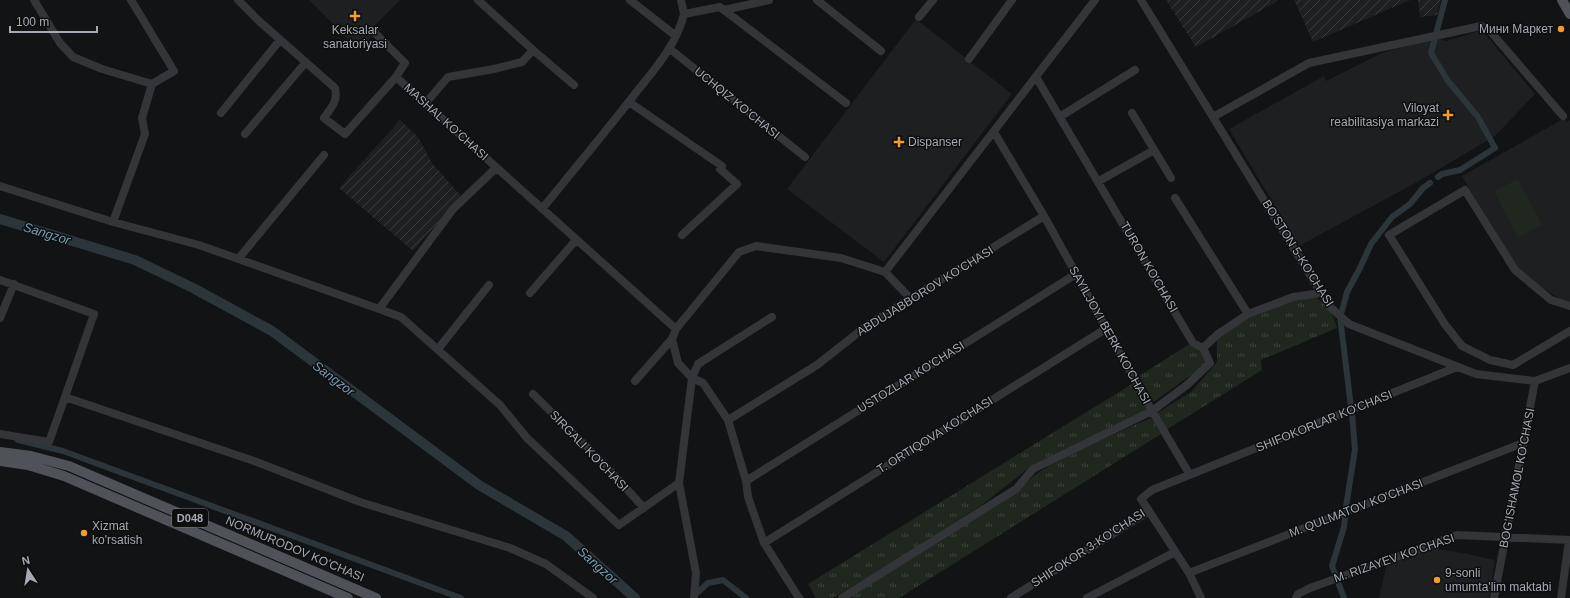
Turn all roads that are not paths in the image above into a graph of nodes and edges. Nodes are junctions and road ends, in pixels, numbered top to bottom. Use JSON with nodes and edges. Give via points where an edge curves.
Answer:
{"nodes":[{"id":1,"x":34,"y":0,"type":"edge"},
{"id":2,"x":131,"y":0,"type":"edge"},
{"id":3,"x":238,"y":0,"type":"edge"},
{"id":4,"x":478,"y":0,"type":"edge"},
{"id":5,"x":630,"y":0,"type":"edge"},
{"id":6,"x":681,"y":0,"type":"edge"},
{"id":7,"x":769,"y":0,"type":"edge"},
{"id":8,"x":817,"y":0,"type":"edge"},
{"id":9,"x":933,"y":0,"type":"edge"},
{"id":10,"x":1012,"y":0,"type":"edge"},
{"id":11,"x":1095,"y":0,"type":"edge"},
{"id":12,"x":1141,"y":0,"type":"edge"},
{"id":13,"x":1562,"y":0,"type":"edge"},
{"id":14,"x":724,"y":10,"type":"junction"},
{"id":15,"x":684,"y":14,"type":"junction"},
{"id":16,"x":1570,"y":14,"type":"edge"},
{"id":17,"x":919,"y":17,"type":"dead end"},
{"id":18,"x":375,"y":33,"type":"dead end"},
{"id":19,"x":676,"y":36,"type":"junction"},
{"id":20,"x":280,"y":40,"type":"junction"},
{"id":21,"x":670,"y":49,"type":"junction"},
{"id":22,"x":533,"y":50,"type":"junction"},
{"id":23,"x":881,"y":51,"type":"dead end"},
{"id":24,"x":969,"y":59,"type":"dead end"},
{"id":25,"x":306,"y":62,"type":"junction"},
{"id":26,"x":1135,"y":70,"type":"dead end"},
{"id":27,"x":396,"y":77,"type":"junction"},
{"id":28,"x":1036,"y":77,"type":"junction"},
{"id":29,"x":152,"y":84,"type":"junction"},
{"id":30,"x":574,"y":85,"type":"dead end"},
{"id":31,"x":629,"y":102,"type":"junction"},
{"id":32,"x":425,"y":104,"type":"junction"},
{"id":33,"x":846,"y":104,"type":"dead end"},
{"id":34,"x":221,"y":113,"type":"dead end"},
{"id":35,"x":1132,"y":113,"type":"dead end"},
{"id":36,"x":1061,"y":116,"type":"junction"},
{"id":37,"x":1563,"y":116,"type":"dead end"},
{"id":38,"x":1213,"y":117,"type":"junction"},
{"id":39,"x":994,"y":132,"type":"junction"},
{"id":40,"x":246,"y":134,"type":"dead end"},
{"id":41,"x":1154,"y":150,"type":"junction"},
{"id":42,"x":324,"y":155,"type":"dead end"},
{"id":43,"x":805,"y":157,"type":"dead end"},
{"id":44,"x":496,"y":168,"type":"junction"},
{"id":45,"x":1171,"y":178,"type":"dead end"},
{"id":46,"x":1099,"y":181,"type":"junction"},
{"id":47,"x":0,"y":186,"type":"edge"},
{"id":48,"x":1176,"y":198,"type":"dead end"},
{"id":49,"x":542,"y":209,"type":"junction"},
{"id":50,"x":1044,"y":216,"type":"junction"},
{"id":51,"x":114,"y":222,"type":"junction"},
{"id":52,"x":682,"y":235,"type":"dead end"},
{"id":53,"x":576,"y":240,"type":"junction"},
{"id":54,"x":238,"y":258,"type":"junction"},
{"id":55,"x":885,"y":272,"type":"junction"},
{"id":56,"x":1076,"y":274,"type":"junction"},
{"id":57,"x":0,"y":280,"type":"edge"},
{"id":58,"x":14,"y":284,"type":"junction"},
{"id":59,"x":489,"y":285,"type":"dead end"},
{"id":60,"x":530,"y":293,"type":"dead end"},
{"id":61,"x":1321,"y":293,"type":"junction"},
{"id":62,"x":911,"y":299,"type":"junction"},
{"id":63,"x":1570,"y":306,"type":"edge"},
{"id":64,"x":379,"y":309,"type":"junction"},
{"id":65,"x":1248,"y":314,"type":"junction"},
{"id":66,"x":772,"y":317,"type":"dead end"},
{"id":67,"x":0,"y":318,"type":"edge"},
{"id":68,"x":1107,"y":328,"type":"junction"},
{"id":69,"x":676,"y":329,"type":"junction"},
{"id":70,"x":1570,"y":331,"type":"edge"},
{"id":71,"x":672,"y":339,"type":"junction"},
{"id":72,"x":1204,"y":348,"type":"junction"},
{"id":73,"x":438,"y":349,"type":"junction"},
{"id":74,"x":1457,"y":367,"type":"junction"},
{"id":75,"x":1570,"y":368,"type":"edge"},
{"id":76,"x":692,"y":378,"type":"junction"},
{"id":77,"x":635,"y":381,"type":"dead end"},
{"id":78,"x":1535,"y":381,"type":"junction"},
{"id":79,"x":533,"y":394,"type":"dead end"},
{"id":80,"x":65,"y":397,"type":"junction"},
{"id":81,"x":1152,"y":411,"type":"junction"},
{"id":82,"x":728,"y":420,"type":"junction"},
{"id":83,"x":0,"y":434,"type":"edge"},
{"id":84,"x":1524,"y":443,"type":"junction"},
{"id":85,"x":0,"y":452,"type":"edge"},
{"id":86,"x":0,"y":461,"type":"edge"},
{"id":87,"x":1190,"y":475,"type":"junction"},
{"id":88,"x":746,"y":481,"type":"junction"},
{"id":89,"x":679,"y":483,"type":"junction"},
{"id":90,"x":644,"y":508,"type":"junction"},
{"id":91,"x":1149,"y":510,"type":"junction"},
{"id":92,"x":1505,"y":537,"type":"junction"},
{"id":93,"x":1569,"y":540,"type":"edge"},
{"id":94,"x":764,"y":542,"type":"junction"},
{"id":95,"x":1175,"y":552,"type":"junction"},
{"id":96,"x":1189,"y":573,"type":"junction"},
{"id":97,"x":348,"y":598,"type":"edge"},
{"id":98,"x":376,"y":598,"type":"edge"},
{"id":99,"x":593,"y":598,"type":"edge"},
{"id":100,"x":694,"y":598,"type":"edge"},
{"id":101,"x":799,"y":598,"type":"edge"},
{"id":102,"x":842,"y":598,"type":"edge"},
{"id":103,"x":1011,"y":598,"type":"edge"},
{"id":104,"x":1088,"y":598,"type":"edge"},
{"id":105,"x":1200,"y":598,"type":"edge"},
{"id":106,"x":1296,"y":598,"type":"edge"},
{"id":107,"x":1494,"y":598,"type":"edge"},
{"id":108,"x":1561,"y":598,"type":"edge"}],
"edges":[{"from":1,"to":29,"type":"street","via":[[60,43],[73,57]]},
{"from":2,"to":29,"type":"street","via":[[174,71]]},
{"from":3,"to":20,"type":"street","name":"MASHAL KO'CHASI"},
{"from":4,"to":22,"type":"street"},
{"from":5,"to":19,"type":"street"},
{"from":6,"to":15,"type":"street"},
{"from":7,"to":14,"type":"street"},
{"from":8,"to":23,"type":"street"},
{"from":9,"to":17,"type":"street"},
{"from":10,"to":24,"type":"street"},
{"from":11,"to":28,"type":"street"},
{"from":12,"to":38,"type":"street","name":"BO'STON 5-KO'CHASI"},
{"from":13,"to":16,"type":"main road"},
{"from":14,"to":15,"type":"street","via":[[720,7]]},
{"from":14,"to":33,"type":"street"},
{"from":15,"to":19,"type":"street"},
{"from":18,"to":27,"type":"street","via":[[405,63]]},
{"from":19,"to":21,"type":"street"},
{"from":20,"to":25,"type":"street","name":"MASHAL KO'CHASI"},
{"from":20,"to":34,"type":"street"},
{"from":21,"to":31,"type":"street"},
{"from":21,"to":43,"type":"street","name":"UCHQIZ KO'CHASI"},
{"from":22,"to":30,"type":"street"},
{"from":22,"to":32,"type":"street","via":[[522,62],[448,77]]},
{"from":25,"to":27,"type":"street","name":"MASHAL KO'CHASI","via":[[335,88],[335,102],[324,118],[345,134]]},
{"from":25,"to":40,"type":"street"},
{"from":26,"to":36,"type":"street"},
{"from":27,"to":32,"type":"street","name":"MASHAL KO'CHASI"},
{"from":28,"to":36,"type":"street","name":"TURON KO'CHASI"},
{"from":28,"to":39,"type":"street"},
{"from":29,"to":51,"type":"street","via":[[142,118],[145,134]]},
{"from":31,"to":49,"type":"street"},
{"from":31,"to":52,"type":"street","via":[[722,166],[720,169],[737,184]]},
{"from":32,"to":44,"type":"street","name":"MASHAL KO'CHASI"},
{"from":35,"to":41,"type":"street"},
{"from":36,"to":46,"type":"street","name":"TURON KO'CHASI"},
{"from":37,"to":38,"type":"street","via":[[1490,31],[1481,26],[1310,63]]},
{"from":38,"to":61,"type":"street","name":"BO'STON 5-KO'CHASI"},
{"from":39,"to":50,"type":"street","name":"SAYILJOYI BERK KO'CHASI"},
{"from":39,"to":55,"type":"street"},
{"from":41,"to":45,"type":"street"},
{"from":41,"to":46,"type":"street"},
{"from":42,"to":54,"type":"street"},
{"from":44,"to":49,"type":"street","name":"MASHAL KO'CHASI"},
{"from":44,"to":64,"type":"street","via":[[453,210]]},
{"from":46,"to":72,"type":"street","name":"TURON KO'CHASI","via":[[1193,343]]},
{"from":47,"to":51,"type":"street"},
{"from":48,"to":65,"type":"street"},
{"from":49,"to":53,"type":"street","name":"MASHAL KO'CHASI"},
{"from":50,"to":56,"type":"street","name":"SAYILJOYI BERK KO'CHASI"},
{"from":50,"to":62,"type":"street","name":"ABDUJABBOROV KO'CHASI"},
{"from":51,"to":54,"type":"street"},
{"from":53,"to":60,"type":"street"},
{"from":53,"to":69,"type":"street","name":"MASHAL KO'CHASI"},
{"from":54,"to":64,"type":"street"},
{"from":55,"to":62,"type":"street"},
{"from":55,"to":69,"type":"street","via":[[841,258],[756,246],[739,252]]},
{"from":56,"to":68,"type":"street","name":"SAYILJOYI BERK KO'CHASI"},
{"from":56,"to":88,"type":"street","name":"USTOZLAR KO'CHASI"},
{"from":57,"to":58,"type":"street"},
{"from":58,"to":67,"type":"street"},
{"from":58,"to":80,"type":"street","via":[[94,314]]},
{"from":59,"to":73,"type":"street"},
{"from":61,"to":65,"type":"street","via":[[1293,297]]},
{"from":61,"to":74,"type":"street","name":"BO'STON 5-KO'CHASI","via":[[1329,306],[1349,324]]},
{"from":62,"to":82,"type":"street","name":"ABDUJABBOROV KO'CHASI","via":[[870,324],[817,364]]},
{"from":63,"to":70,"type":"street","via":[[1551,300],[1515,270],[1465,190],[1389,235],[1444,323],[1462,346],[1490,360],[1513,365]]},
{"from":64,"to":73,"type":"street","via":[[401,317]]},
{"from":65,"to":72,"type":"street","via":[[1218,334]]},
{"from":66,"to":76,"type":"street","via":[[698,364]]},
{"from":68,"to":81,"type":"street","name":"SAYILJOYI BERK KO'CHASI"},
{"from":68,"to":94,"type":"street","name":"T. ORTIQOVA KO'CHASI"},
{"from":69,"to":71,"type":"street"},
{"from":71,"to":76,"type":"street","via":[[678,363]]},
{"from":71,"to":77,"type":"street"},
{"from":72,"to":81,"type":"street","via":[[1210,364]]},
{"from":73,"to":90,"type":"street","via":[[500,405],[526,438],[619,524]]},
{"from":74,"to":78,"type":"street","name":"BO'STON 5-KO'CHASI","via":[[1476,374]]},
{"from":74,"to":87,"type":"street","name":"SHIFOKORLAR KO'CHASI"},
{"from":75,"to":78,"type":"street","name":"BO'STON 5-KO'CHASI"},
{"from":76,"to":82,"type":"street","via":[[703,383]]},
{"from":76,"to":89,"type":"street"},
{"from":78,"to":84,"type":"street","name":"BOG'ISHAMOL KO'CHASI"},
{"from":79,"to":90,"type":"street","name":"SIRGALI KO'CHASI","via":[[603,463]]},
{"from":80,"to":83,"type":"street","via":[[49,442]]},
{"from":80,"to":99,"type":"street","via":[[254,461],[360,502],[510,548],[546,564]]},
{"from":81,"to":87,"type":"street"},
{"from":81,"to":102,"type":"street","name":"SAYILJOYI BERK KO'CHASI","via":[[1033,470],[1016,488]]},
{"from":82,"to":88,"type":"street"},
{"from":84,"to":92,"type":"street","name":"BOG'ISHAMOL KO'CHASI"},
{"from":84,"to":96,"type":"street","name":"M. QULMATOV KO'CHASI"},
{"from":85,"to":98,"type":"main road","name":"NORMURODOV KO'CHASI","number":"D048","via":[[31,456],[69,466]]},
{"from":86,"to":97,"type":"main road","name":"NORMURODOV KO'CHASI","number":"D048","via":[[28,465],[64,476]]},
{"from":87,"to":91,"type":"street","name":"SHIFOKOR 3-KO'CHASI","via":[[1152,490],[1141,499]]},
{"from":88,"to":94,"type":"street","via":[[748,497]]},
{"from":89,"to":90,"type":"street"},
{"from":89,"to":100,"type":"street","via":[[696,573]]},
{"from":91,"to":95,"type":"street"},
{"from":91,"to":103,"type":"street","name":"SHIFOKOR 3-KO'CHASI"},
{"from":92,"to":93,"type":"street","name":"M. RIZAYEV KO'CHASI"},
{"from":92,"to":106,"type":"street","name":"M. RIZAYEV KO'CHASI","via":[[1453,536],[1310,588],[1298,594]]},
{"from":92,"to":107,"type":"street","name":"BOG'ISHAMOL KO'CHASI"},
{"from":93,"to":108,"type":"street"},
{"from":94,"to":101,"type":"street"},
{"from":95,"to":96,"type":"street"},
{"from":95,"to":104,"type":"street"},
{"from":96,"to":105,"type":"street"}]}
